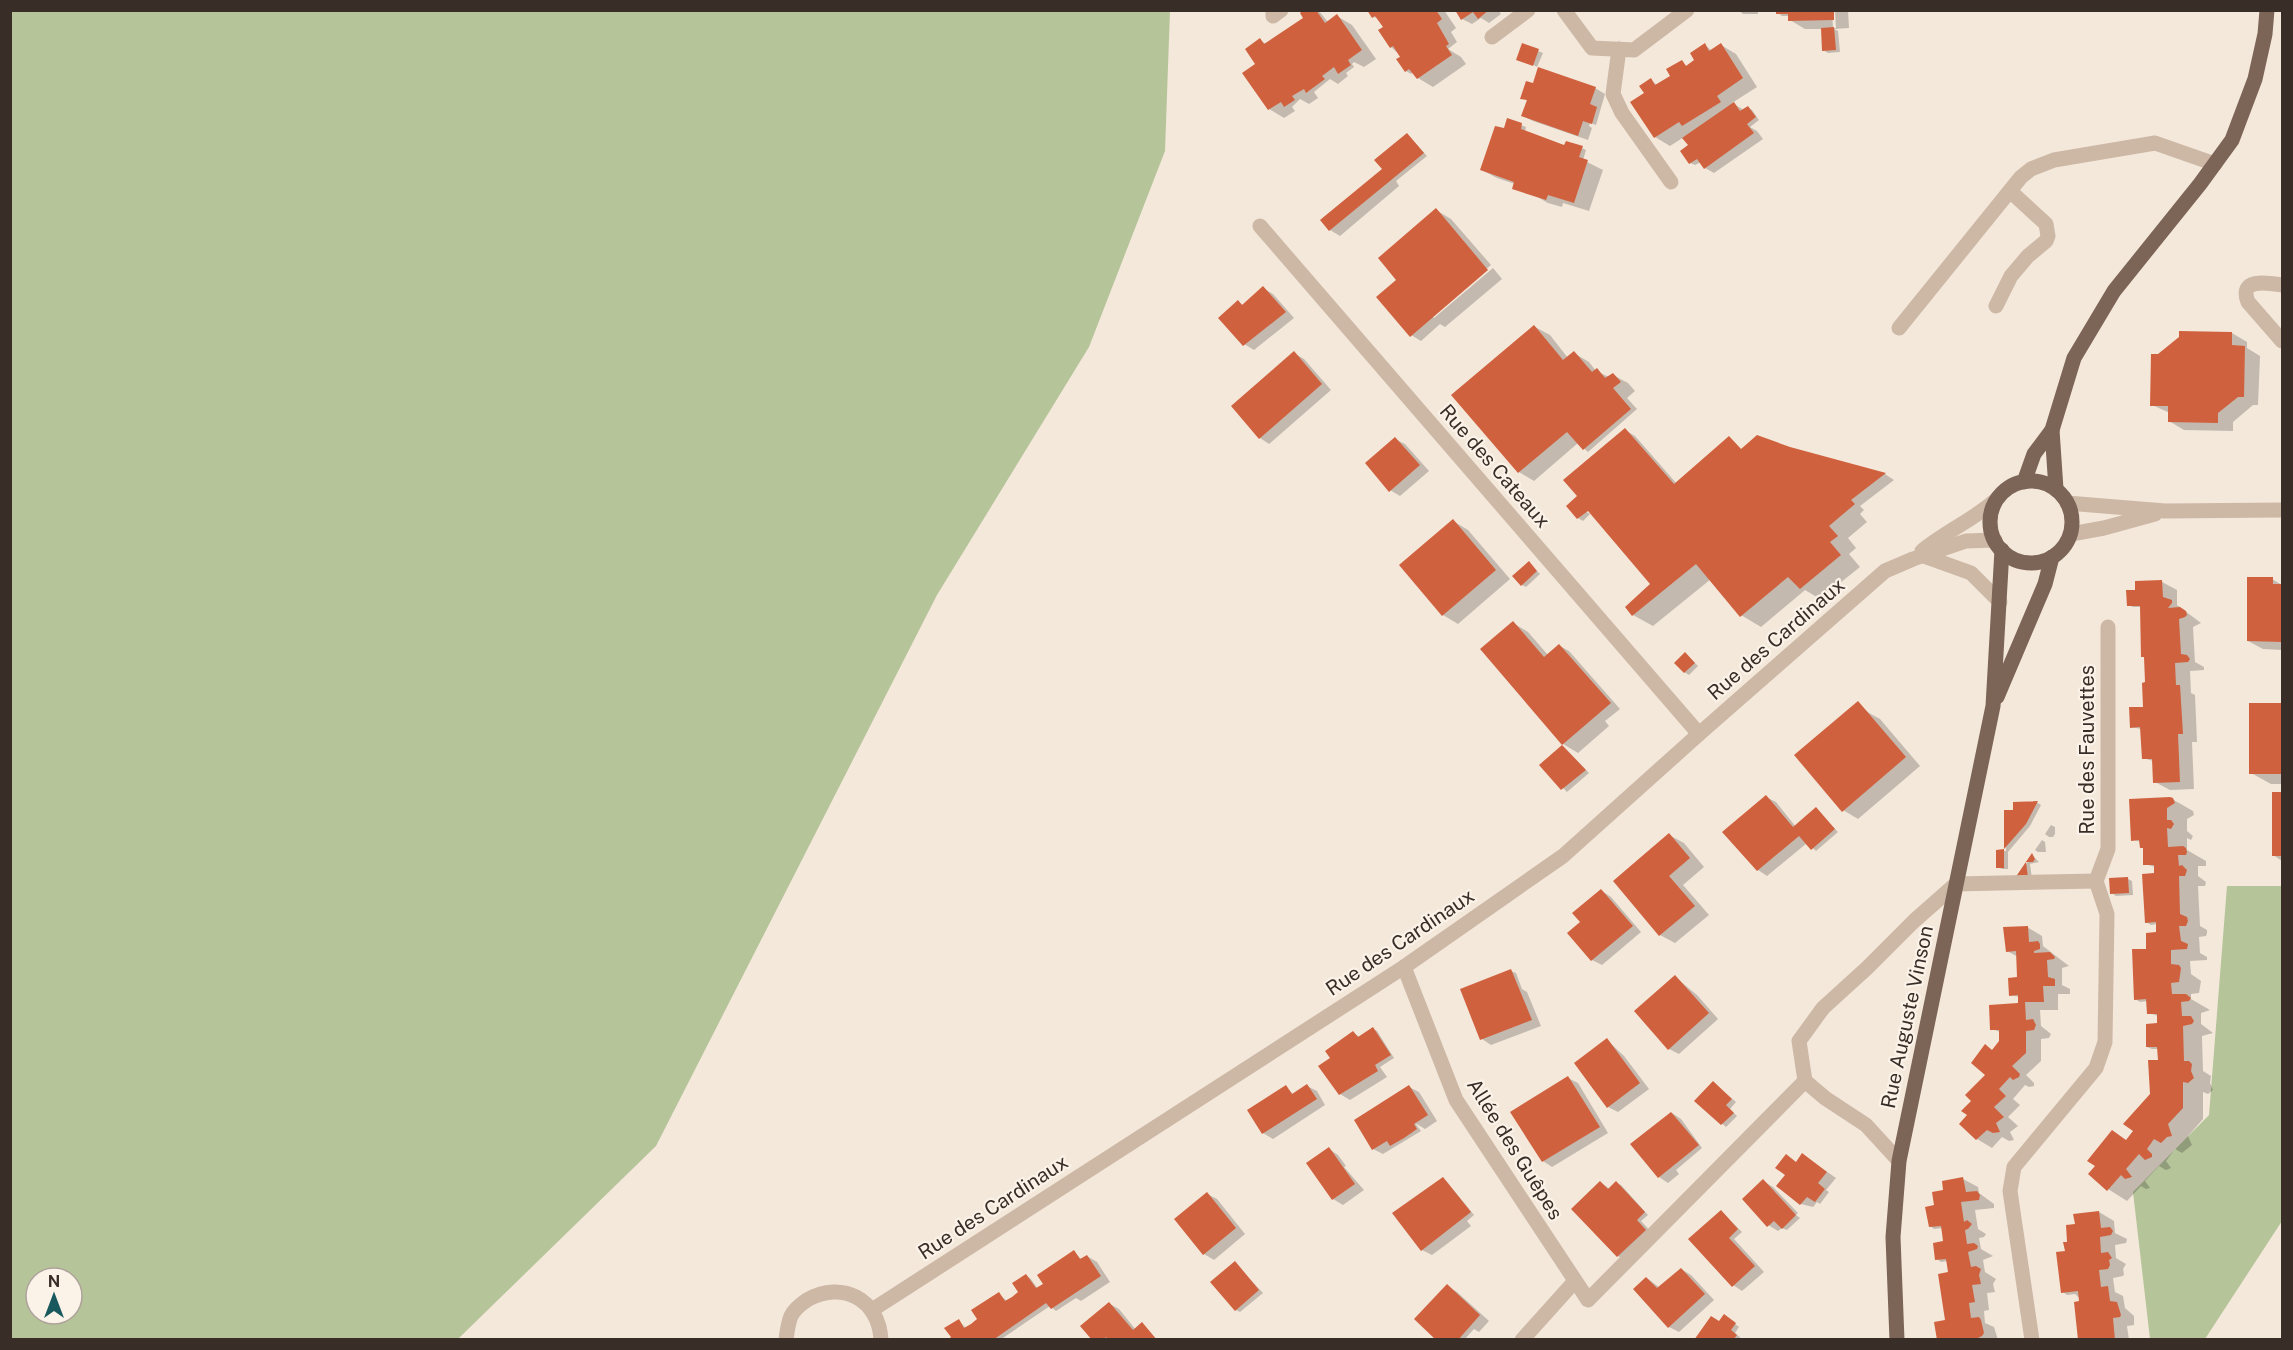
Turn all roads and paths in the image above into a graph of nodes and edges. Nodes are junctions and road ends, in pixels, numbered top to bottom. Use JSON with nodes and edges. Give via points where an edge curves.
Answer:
{"nodes":[{"id":1,"x":1273,"y":10,"type":"edge"},
{"id":2,"x":1281,"y":10,"type":"edge"},
{"id":3,"x":1528,"y":10,"type":"edge"},
{"id":4,"x":1564,"y":10,"type":"edge"},
{"id":5,"x":1687,"y":10,"type":"edge"},
{"id":6,"x":2267,"y":10,"type":"edge"},
{"id":7,"x":1492,"y":37,"type":"dead end"},
{"id":8,"x":1619,"y":49,"type":"junction"},
{"id":9,"x":2215,"y":165,"type":"junction"},
{"id":10,"x":1671,"y":182,"type":"dead end"},
{"id":11,"x":2010,"y":191,"type":"junction"},
{"id":12,"x":1260,"y":226,"type":"dead end"},
{"id":13,"x":2283,"y":285,"type":"edge"},
{"id":14,"x":1996,"y":306,"type":"dead end"},
{"id":15,"x":1899,"y":328,"type":"dead end"},
{"id":16,"x":2283,"y":341,"type":"edge"},
{"id":17,"x":2052,"y":430,"type":"junction"},
{"id":18,"x":2024,"y":482,"type":"junction"},
{"id":19,"x":2056,"y":489,"type":"junction"},
{"id":20,"x":1996,"y":500,"type":"junction"},
{"id":21,"x":2067,"y":502,"type":"junction"},
{"id":22,"x":2283,"y":510,"type":"edge"},
{"id":23,"x":2165,"y":511,"type":"junction"},
{"id":24,"x":2071,"y":534,"type":"junction"},
{"id":25,"x":1999,"y":545,"type":"junction"},
{"id":26,"x":1917,"y":557,"type":"junction"},
{"id":27,"x":2052,"y":557,"type":"junction"},
{"id":28,"x":2000,"y":602,"type":"junction"},
{"id":29,"x":2108,"y":627,"type":"dead end"},
{"id":30,"x":1993,"y":706,"type":"junction"},
{"id":31,"x":1699,"y":734,"type":"junction"},
{"id":32,"x":2096,"y":881,"type":"junction"},
{"id":33,"x":1956,"y":884,"type":"junction"},
{"id":34,"x":1404,"y":967,"type":"junction"},
{"id":35,"x":1805,"y":1081,"type":"junction"},
{"id":36,"x":1899,"y":1161,"type":"junction"},
{"id":37,"x":1575,"y":1281,"type":"junction"},
{"id":38,"x":872,"y":1310,"type":"junction"},
{"id":39,"x":786,"y":1340,"type":"edge"},
{"id":40,"x":881,"y":1340,"type":"edge"},
{"id":41,"x":1522,"y":1340,"type":"edge"},
{"id":42,"x":1898,"y":1340,"type":"edge"},
{"id":43,"x":2032,"y":1340,"type":"edge"}],
"edges":[{"from":1,"to":2,"type":"street","via":[[1273,16]]},
{"from":3,"to":7,"type":"street"},
{"from":4,"to":8,"type":"street","via":[[1592,48]]},
{"from":5,"to":8,"type":"street","via":[[1634,50]]},
{"from":6,"to":9,"type":"main road","via":[[2255,79],[2232,140]]},
{"from":8,"to":10,"type":"street","via":[[1612,94]]},
{"from":9,"to":11,"type":"street","via":[[2155,143],[2044,164],[2031,169]]},
{"from":9,"to":17,"type":"main road","via":[[2114,291],[2074,357]]},
{"from":11,"to":14,"type":"street","via":[[2046,224],[2048,236],[2011,276]]},
{"from":11,"to":15,"type":"street"},
{"from":12,"to":31,"type":"street","name":"Rue des Cateaux"},
{"from":13,"to":16,"type":"street","via":[[2256,282],[2246,294],[2248,302]]},
{"from":17,"to":18,"type":"main road","via":[[2034,454]]},
{"from":17,"to":19,"type":"main road"},
{"from":18,"to":19,"type":"main road","via":[[2046,483]]},
{"from":18,"to":20,"type":"main road","via":[[2013,485]]},
{"from":19,"to":21,"type":"main road"},
{"from":20,"to":25,"type":"main road","via":[[1991,527]]},
{"from":20,"to":26,"type":"street","name":"Rue des Cardinaux"},
{"from":21,"to":23,"type":"street"},
{"from":21,"to":24,"type":"main road","via":[[2072,513]]},
{"from":22,"to":23,"type":"street"},
{"from":23,"to":24,"type":"street"},
{"from":24,"to":27,"type":"main road"},
{"from":25,"to":26,"type":"street","name":"Rue des Cardinaux","via":[[1966,541]]},
{"from":25,"to":27,"type":"main road","via":[[2013,558],[2026,562]]},
{"from":25,"to":28,"type":"main road"},
{"from":26,"to":28,"type":"street","via":[[1971,573]]},
{"from":26,"to":31,"type":"street","name":"Rue des Cardinaux","via":[[1885,572]]},
{"from":27,"to":30,"type":"main road","via":[[2045,584]]},
{"from":28,"to":30,"type":"main road"},
{"from":29,"to":32,"type":"street","name":"Rue des Fauvettes","via":[[2109,849]]},
{"from":30,"to":33,"type":"main road","name":"Rue Auguste Vinson"},
{"from":31,"to":34,"type":"street","name":"Rue des Cardinaux","via":[[1563,856]]},
{"from":32,"to":33,"type":"street"},
{"from":32,"to":43,"type":"street","via":[[2107,914],[2105,1042],[2096,1068],[2014,1167],[2010,1191]]},
{"from":33,"to":35,"type":"street","via":[[1823,1008],[1799,1041]]},
{"from":33,"to":36,"type":"main road","name":"Rue Auguste Vinson"},
{"from":34,"to":37,"type":"street","name":"Allée des Guêpes","via":[[1456,1100]]},
{"from":34,"to":38,"type":"street","name":"Rue des Cardinaux"},
{"from":35,"to":36,"type":"street","via":[[1866,1125]]},
{"from":35,"to":37,"type":"street","name":"Allée des Guêpes","via":[[1588,1300]]},
{"from":36,"to":42,"type":"main road","name":"Rue Auguste Vinson","via":[[1893,1237]]},
{"from":37,"to":41,"type":"street"},
{"from":38,"to":39,"type":"street","via":[[862,1300],[840,1291],[819,1293],[801,1304],[791,1317]]},
{"from":38,"to":40,"type":"street","via":[[880,1326]]}]}
